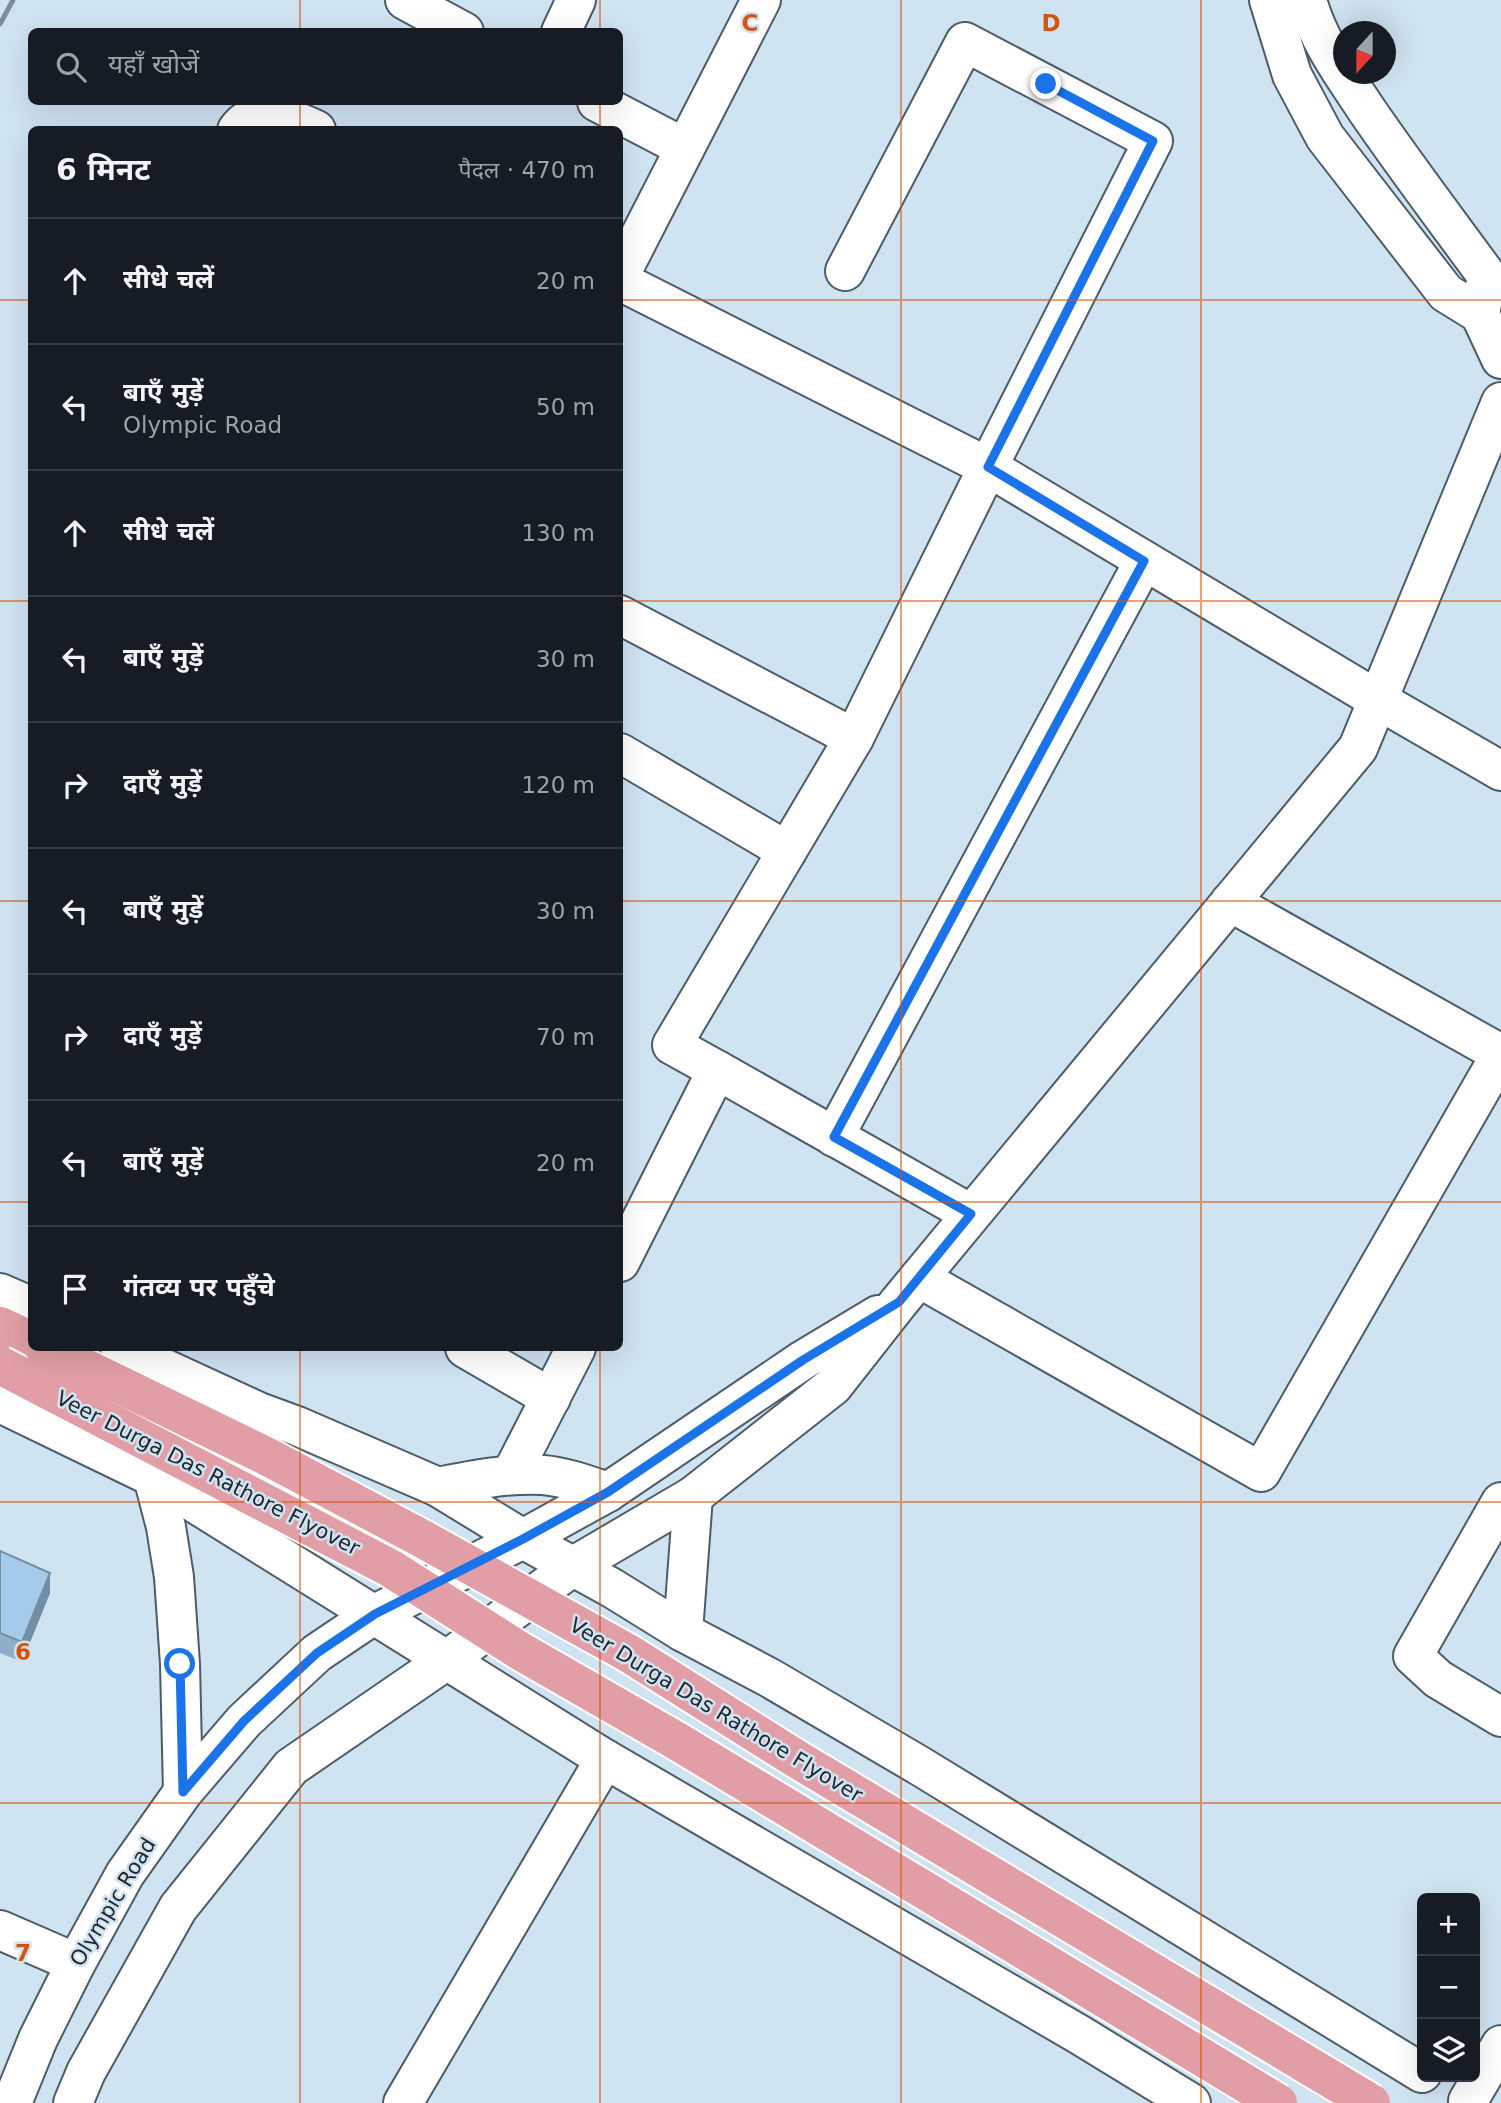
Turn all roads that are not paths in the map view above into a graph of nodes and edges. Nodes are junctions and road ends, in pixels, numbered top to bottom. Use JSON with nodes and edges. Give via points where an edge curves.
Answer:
{"nodes":[{"id":1,"x":405,"y":0,"type":"edge"},
{"id":2,"x":576,"y":0,"type":"edge"},
{"id":3,"x":761,"y":0,"type":"edge"},
{"id":4,"x":1269,"y":0,"type":"edge"},
{"id":5,"x":1307,"y":0,"type":"edge"},
{"id":6,"x":457,"y":28,"type":"edge"},
{"id":7,"x":563,"y":28,"type":"edge"},
{"id":8,"x":603,"y":105,"type":"edge"},
{"id":9,"x":240,"y":126,"type":"edge"},
{"id":10,"x":308,"y":126,"type":"edge"},
{"id":11,"x":685,"y":148,"type":"junction"},
{"id":12,"x":623,"y":269,"type":"edge"},
{"id":13,"x":845,"y":271,"type":"dead end"},
{"id":14,"x":623,"y":283,"type":"edge"},
{"id":15,"x":1480,"y":314,"type":"junction"},
{"id":16,"x":1501,"y":359,"type":"edge"},
{"id":17,"x":1501,"y":402,"type":"edge"},
{"id":18,"x":988,"y":467,"type":"junction"},
{"id":19,"x":1144,"y":561,"type":"junction"},
{"id":20,"x":623,"y":617,"type":"edge"},
{"id":21,"x":1378,"y":701,"type":"junction"},
{"id":22,"x":854,"y":738,"type":"junction"},
{"id":23,"x":623,"y":755,"type":"edge"},
{"id":24,"x":1501,"y":771,"type":"edge"},
{"id":25,"x":787,"y":851,"type":"junction"},
{"id":26,"x":1230,"y":902,"type":"junction"},
{"id":27,"x":1501,"y":1054,"type":"edge"},
{"id":28,"x":717,"y":1070,"type":"junction"},
{"id":29,"x":834,"y":1137,"type":"junction"},
{"id":30,"x":971,"y":1214,"type":"junction"},
{"id":31,"x":623,"y":1256,"type":"edge"},
{"id":32,"x":909,"y":1290,"type":"junction"},
{"id":33,"x":0,"y":1293,"type":"edge"},
{"id":34,"x":28,"y":1305,"type":"edge"},
{"id":35,"x":0,"y":1326,"type":"edge"},
{"id":36,"x":28,"y":1339,"type":"edge"},
{"id":37,"x":50,"y":1351,"type":"edge"},
{"id":38,"x":127,"y":1351,"type":"edge"},
{"id":39,"x":471,"y":1351,"type":"edge"},
{"id":40,"x":574,"y":1351,"type":"edge"},
{"id":41,"x":0,"y":1365,"type":"edge"},
{"id":42,"x":215,"y":1391,"type":"junction"},
{"id":43,"x":551,"y":1398,"type":"junction"},
{"id":44,"x":0,"y":1402,"type":"edge"},
{"id":45,"x":511,"y":1475,"type":"junction"},
{"id":46,"x":153,"y":1477,"type":"junction"},
{"id":47,"x":438,"y":1487,"type":"junction"},
{"id":48,"x":608,"y":1492,"type":"junction"},
{"id":49,"x":693,"y":1496,"type":"junction"},
{"id":50,"x":1501,"y":1502,"type":"edge"},
{"id":51,"x":523,"y":1539,"type":"junction"},
{"id":52,"x":572,"y":1567,"type":"junction"},
{"id":53,"x":375,"y":1614,"type":"junction"},
{"id":54,"x":683,"y":1632,"type":"junction"},
{"id":55,"x":447,"y":1660,"type":"junction"},
{"id":56,"x":1501,"y":1717,"type":"edge"},
{"id":57,"x":605,"y":1759,"type":"junction"},
{"id":58,"x":183,"y":1792,"type":"junction"},
{"id":59,"x":0,"y":1930,"type":"edge"},
{"id":60,"x":76,"y":1963,"type":"junction"},
{"id":61,"x":1501,"y":2045,"type":"edge"},
{"id":62,"x":1417,"y":2070,"type":"edge"},
{"id":63,"x":1436,"y":2082,"type":"edge"},
{"id":64,"x":1470,"y":2102,"type":"edge"},
{"id":65,"x":12,"y":2103,"type":"edge"},
{"id":66,"x":73,"y":2103,"type":"edge"},
{"id":67,"x":404,"y":2103,"type":"edge"},
{"id":68,"x":1191,"y":2103,"type":"edge"},
{"id":69,"x":1278,"y":2103,"type":"edge"},
{"id":70,"x":1371,"y":2103,"type":"edge"}],
"edges":[{"from":1,"to":6,"type":"street"},
{"from":2,"to":7,"type":"street"},
{"from":3,"to":11,"type":"street"},
{"from":4,"to":15,"type":"street","via":[[1292,75],[1325,137],[1446,293]]},
{"from":5,"to":15,"type":"street","via":[[1329,53],[1401,161],[1487,276]]},
{"from":8,"to":11,"type":"street"},
{"from":9,"to":10,"type":"street","via":[[257,116],[274,114]]},
{"from":11,"to":12,"type":"street"},
{"from":13,"to":18,"type":"street","via":[[965,42],[1153,141]]},
{"from":14,"to":18,"type":"street"},
{"from":15,"to":16,"type":"street"},
{"from":17,"to":21,"type":"street"},
{"from":18,"to":19,"type":"street"},
{"from":18,"to":22,"type":"street"},
{"from":19,"to":21,"type":"street"},
{"from":19,"to":29,"type":"street"},
{"from":20,"to":22,"type":"street"},
{"from":21,"to":24,"type":"street"},
{"from":21,"to":26,"type":"street","via":[[1358,748]]},
{"from":22,"to":25,"type":"street"},
{"from":23,"to":25,"type":"street"},
{"from":25,"to":28,"type":"street","via":[[672,1045]]},
{"from":26,"to":27,"type":"street"},
{"from":26,"to":30,"type":"street"},
{"from":27,"to":32,"type":"street","via":[[1261,1472]]},
{"from":28,"to":29,"type":"street"},
{"from":28,"to":31,"type":"street"},
{"from":29,"to":30,"type":"street"},
{"from":30,"to":32,"type":"street"},
{"from":32,"to":48,"type":"street","name":"Olympic Road"},
{"from":32,"to":49,"type":"street","via":[[833,1386]]},
{"from":33,"to":34,"type":"street"},
{"from":35,"to":36,"type":"main road"},
{"from":37,"to":70,"type":"main road","name":"Veer Durga Das Rathore Flyover","bridge":true,"via":[[279,1463],[628,1653],[794,1758]]},
{"from":38,"to":42,"type":"street"},
{"from":39,"to":43,"type":"street"},
{"from":40,"to":43,"type":"street"},
{"from":41,"to":69,"type":"main road","name":"Veer Durga Das Rathore Flyover","bridge":true,"via":[[390,1568],[520,1651]]},
{"from":42,"to":46,"type":"street","via":[[178,1435]]},
{"from":42,"to":47,"type":"street"},
{"from":43,"to":45,"type":"street"},
{"from":44,"to":46,"type":"street"},
{"from":45,"to":47,"type":"street"},
{"from":45,"to":48,"type":"street","via":[[568,1479]]},
{"from":46,"to":53,"type":"street"},
{"from":46,"to":58,"type":"street","via":[[174,1577]]},
{"from":47,"to":51,"type":"street"},
{"from":48,"to":51,"type":"street","name":"Olympic Road"},
{"from":49,"to":52,"type":"street"},
{"from":49,"to":54,"type":"street"},
{"from":50,"to":56,"type":"street","via":[[1413,1656],[1438,1679]]},
{"from":51,"to":52,"type":"street"},
{"from":51,"to":53,"type":"street","name":"Olympic Road"},
{"from":52,"to":54,"type":"street"},
{"from":52,"to":55,"type":"street"},
{"from":53,"to":55,"type":"street"},
{"from":53,"to":58,"type":"street","name":"Olympic Road","via":[[317,1653],[244,1721]]},
{"from":54,"to":62,"type":"street","via":[[920,1766]]},
{"from":55,"to":57,"type":"street"},
{"from":55,"to":66,"type":"street","via":[[291,1767],[178,1909]]},
{"from":57,"to":67,"type":"street"},
{"from":57,"to":68,"type":"street"},
{"from":58,"to":60,"type":"street","name":"Olympic Road","via":[[125,1874]]},
{"from":59,"to":60,"type":"street"},
{"from":60,"to":65,"type":"street","name":"Olympic Road"},
{"from":61,"to":64,"type":"street"},
{"from":63,"to":64,"type":"street"}]}
